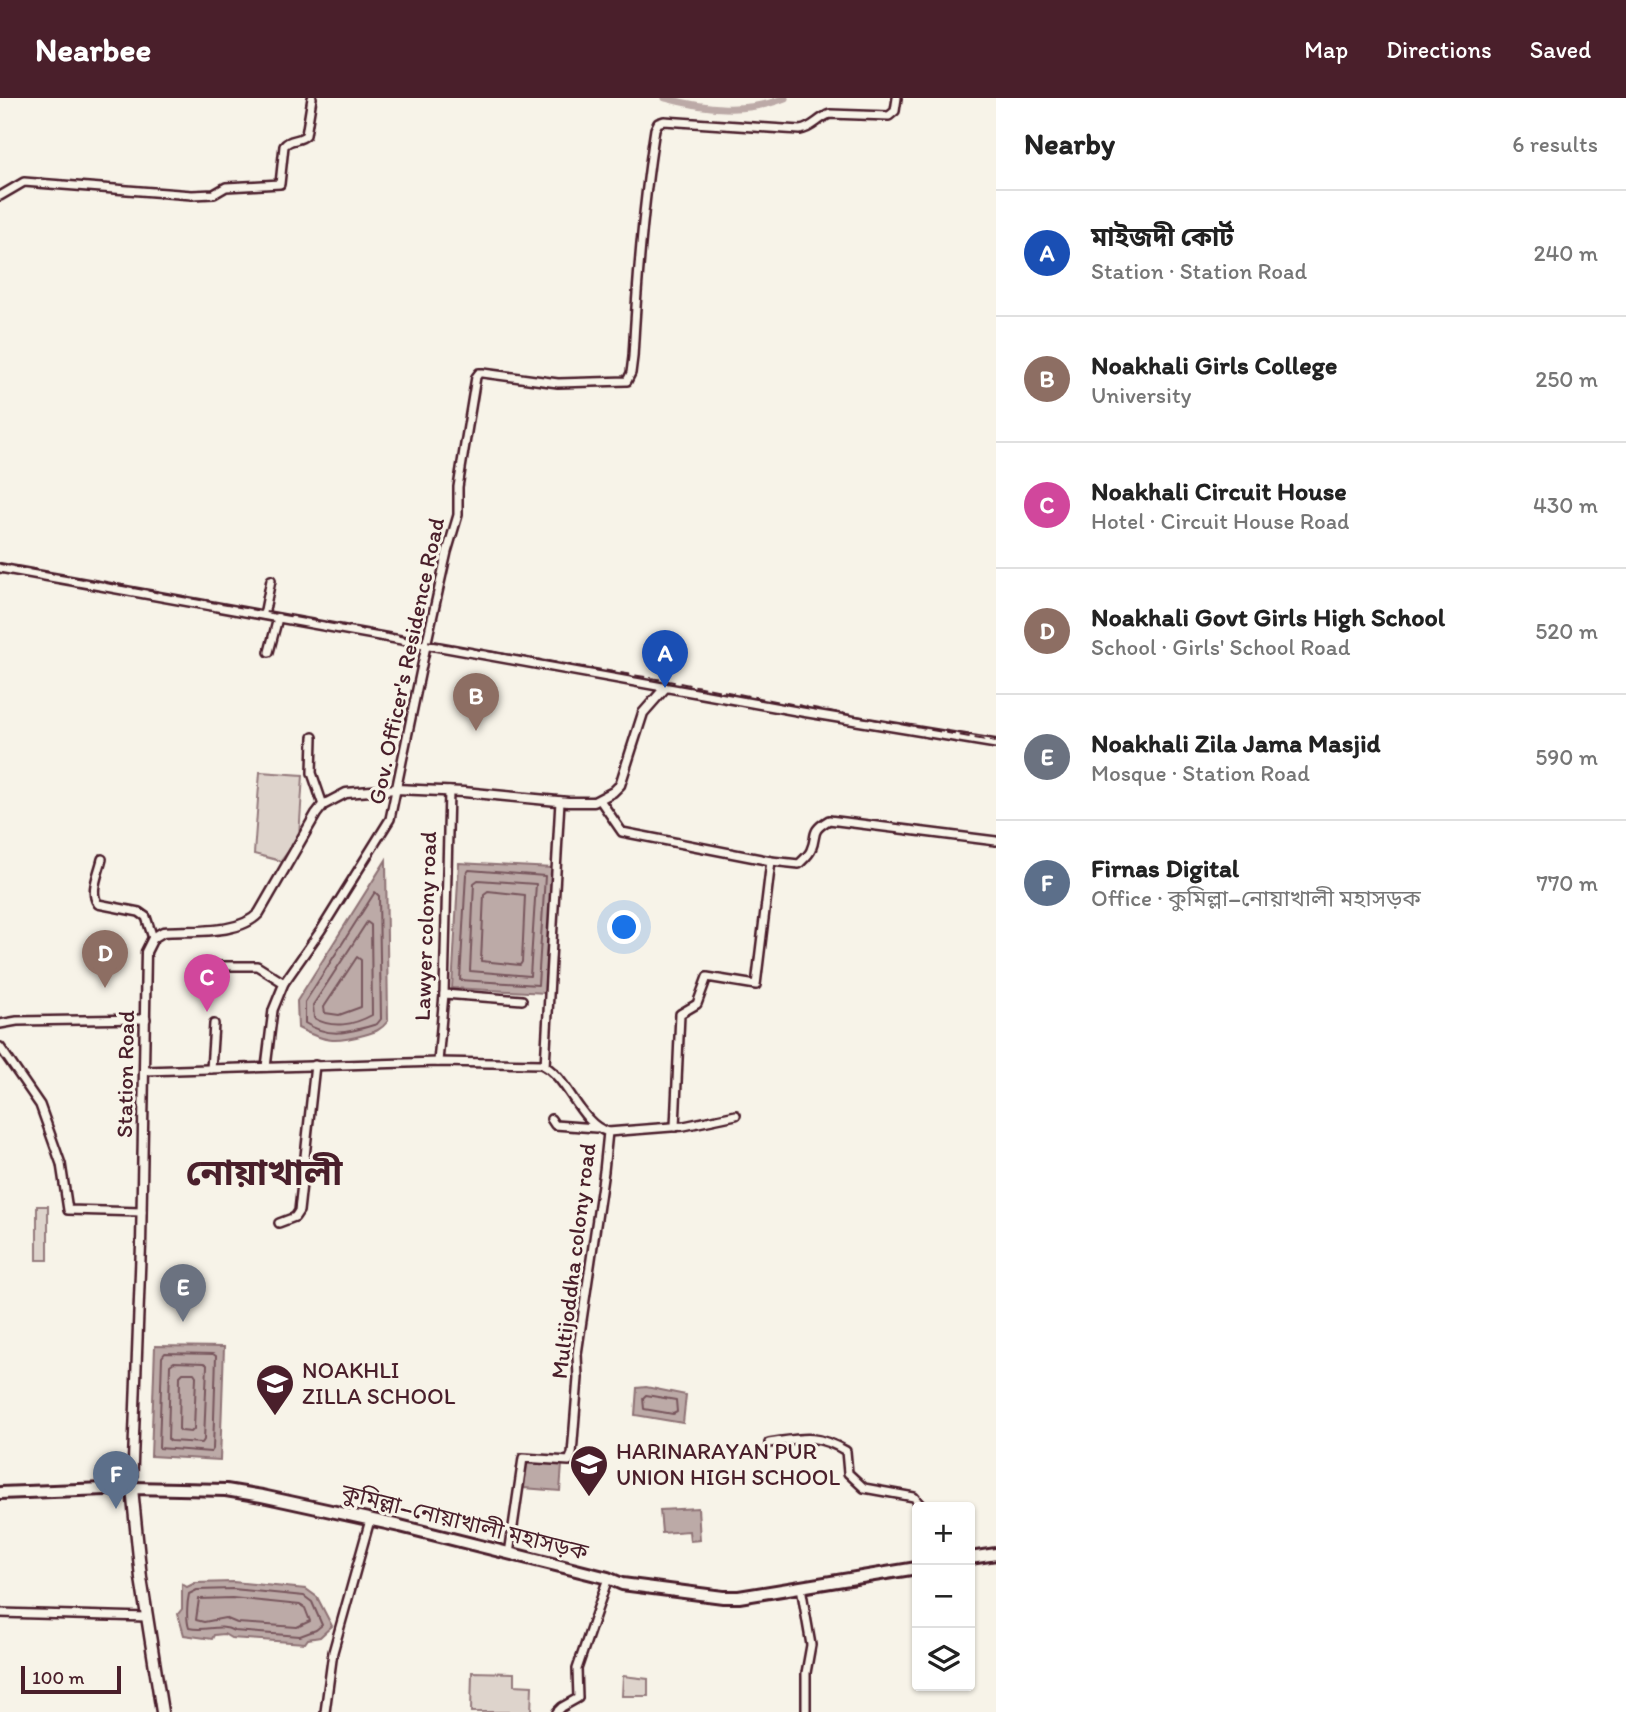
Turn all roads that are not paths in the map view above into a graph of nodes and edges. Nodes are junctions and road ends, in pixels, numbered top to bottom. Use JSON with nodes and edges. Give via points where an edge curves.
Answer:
{"nodes":[{"id":1,"x":312,"y":98,"type":"edge"},
{"id":2,"x":897,"y":98,"type":"edge"},
{"id":3,"x":0,"y":196,"type":"edge"},
{"id":4,"x":0,"y":568,"type":"edge"},
{"id":5,"x":271,"y":580,"type":"dead end"},
{"id":6,"x":264,"y":615,"type":"junction"},
{"id":7,"x":278,"y":618,"type":"junction"},
{"id":8,"x":428,"y":646,"type":"junction"},
{"id":9,"x":269,"y":652,"type":"dead end"},
{"id":10,"x":665,"y":688,"type":"junction"},
{"id":11,"x":313,"y":737,"type":"dead end"},
{"id":12,"x":996,"y":744,"type":"edge"},
{"id":13,"x":396,"y":789,"type":"junction"},
{"id":14,"x":449,"y":791,"type":"junction"},
{"id":15,"x":600,"y":800,"type":"junction"},
{"id":16,"x":560,"y":801,"type":"junction"},
{"id":17,"x":323,"y":805,"type":"junction"},
{"id":18,"x":996,"y":841,"type":"edge"},
{"id":19,"x":102,"y":859,"type":"dead end"},
{"id":20,"x":771,"y":861,"type":"junction"},
{"id":21,"x":153,"y":938,"type":"junction"},
{"id":22,"x":200,"y":966,"type":"dead end"},
{"id":23,"x":284,"y":983,"type":"junction"},
{"id":24,"x":444,"y":994,"type":"junction"},
{"id":25,"x":522,"y":1000,"type":"dead end"},
{"id":26,"x":146,"y":1019,"type":"junction"},
{"id":27,"x":0,"y":1024,"type":"edge"},
{"id":28,"x":214,"y":1024,"type":"dead end"},
{"id":29,"x":0,"y":1048,"type":"edge"},
{"id":30,"x":438,"y":1062,"type":"junction"},
{"id":31,"x":315,"y":1065,"type":"junction"},
{"id":32,"x":545,"y":1066,"type":"junction"},
{"id":33,"x":266,"y":1067,"type":"junction"},
{"id":34,"x":211,"y":1069,"type":"junction"},
{"id":35,"x":145,"y":1070,"type":"junction"},
{"id":36,"x":736,"y":1115,"type":"dead end"},
{"id":37,"x":551,"y":1119,"type":"dead end"},
{"id":38,"x":675,"y":1127,"type":"junction"},
{"id":39,"x":596,"y":1128,"type":"junction"},
{"id":40,"x":606,"y":1136,"type":"junction"},
{"id":41,"x":142,"y":1212,"type":"junction"},
{"id":42,"x":278,"y":1223,"type":"dead end"},
{"id":43,"x":769,"y":1443,"type":"dead end"},
{"id":44,"x":132,"y":1488,"type":"junction"},
{"id":45,"x":0,"y":1493,"type":"edge"},
{"id":46,"x":918,"y":1502,"type":"edge"},
{"id":47,"x":370,"y":1520,"type":"junction"},
{"id":48,"x":509,"y":1554,"type":"junction"},
{"id":49,"x":996,"y":1554,"type":"edge"},
{"id":50,"x":975,"y":1557,"type":"edge"},
{"id":51,"x":912,"y":1568,"type":"edge"},
{"id":52,"x":608,"y":1578,"type":"junction"},
{"id":53,"x":801,"y":1587,"type":"junction"},
{"id":54,"x":0,"y":1612,"type":"edge"},
{"id":55,"x":147,"y":1616,"type":"junction"},
{"id":56,"x":162,"y":1712,"type":"edge"},
{"id":57,"x":325,"y":1712,"type":"edge"},
{"id":58,"x":557,"y":1712,"type":"edge"},
{"id":59,"x":806,"y":1712,"type":"edge"}],
"edges":[{"from":1,"to":3,"type":"street","via":[[306,135],[284,146],[279,184],[226,187],[214,194],[192,195],[24,181]]},
{"from":2,"to":8,"type":"street","name":"Gov. Officer's Residence Road","via":[[889,116],[830,114],[800,130],[658,123],[638,255],[631,373],[627,381],[558,383],[482,373],[476,377],[458,487],[458,516]]},
{"from":4,"to":6,"type":"street"},
{"from":5,"to":6,"type":"street"},
{"from":6,"to":7,"type":"street"},
{"from":7,"to":8,"type":"street"},
{"from":7,"to":9,"type":"street"},
{"from":8,"to":10,"type":"street"},
{"from":8,"to":13,"type":"street","name":"Gov. Officer's Residence Road"},
{"from":10,"to":12,"type":"street"},
{"from":10,"to":15,"type":"street","via":[[643,713],[620,785]]},
{"from":11,"to":17,"type":"street","via":[[312,773]]},
{"from":13,"to":14,"type":"street"},
{"from":13,"to":17,"type":"street","via":[[346,793]]},
{"from":13,"to":23,"type":"street","name":"Gov. Officer's Residence Road","via":[[390,819]]},
{"from":14,"to":16,"type":"street"},
{"from":14,"to":24,"type":"street","name":"Lawyer colony road"},
{"from":15,"to":16,"type":"street"},
{"from":15,"to":20,"type":"street","via":[[622,832]]},
{"from":16,"to":32,"type":"street"},
{"from":17,"to":21,"type":"street","via":[[251,921],[239,927],[163,932]]},
{"from":18,"to":20,"type":"street","via":[[829,820],[819,825],[811,851],[799,864]]},
{"from":19,"to":21,"type":"street","via":[[95,901],[139,912],[146,917]]},
{"from":20,"to":38,"type":"street","via":[[755,985],[707,977],[696,1004],[680,1014]]},
{"from":21,"to":26,"type":"street","name":"Station Road","via":[[146,952]]},
{"from":22,"to":23,"type":"street","via":[[257,966]]},
{"from":23,"to":33,"type":"street","name":"Gov. Officer's Residence Road","via":[[274,1010]]},
{"from":24,"to":25,"type":"street"},
{"from":24,"to":30,"type":"street","name":"Lawyer colony road"},
{"from":26,"to":27,"type":"street"},
{"from":26,"to":35,"type":"street","name":"Station Road"},
{"from":28,"to":34,"type":"street"},
{"from":29,"to":41,"type":"street","via":[[40,1105],[61,1164],[68,1210]]},
{"from":30,"to":31,"type":"street"},
{"from":30,"to":32,"type":"street"},
{"from":31,"to":33,"type":"street"},
{"from":31,"to":42,"type":"street","via":[[299,1211]]},
{"from":32,"to":39,"type":"street"},
{"from":33,"to":34,"type":"street"},
{"from":34,"to":35,"type":"street"},
{"from":35,"to":41,"type":"street","name":"Station Road"},
{"from":36,"to":38,"type":"street"},
{"from":37,"to":39,"type":"street","via":[[555,1125]]},
{"from":38,"to":40,"type":"street"},
{"from":39,"to":40,"type":"street"},
{"from":40,"to":48,"type":"street","name":"Multijoddha colony road","via":[[577,1354],[572,1454],[569,1461],[523,1458]]},
{"from":41,"to":44,"type":"street","name":"Station Road"},
{"from":43,"to":46,"type":"street","via":[[813,1436],[832,1443],[846,1451],[848,1473],[864,1488],[914,1497]]},
{"from":44,"to":45,"type":"highway","name":"কুমিল্লা–নোয়াখালী মহাসড়ক"},
{"from":44,"to":47,"type":"highway","name":"কুমিল্লা–নোয়াখালী মহাসড়ক","via":[[226,1490]]},
{"from":44,"to":55,"type":"main road"},
{"from":47,"to":48,"type":"highway","name":"কুমিল্লা–নোয়াখালী মহাসড়ক"},
{"from":47,"to":57,"type":"street","via":[[333,1652]]},
{"from":48,"to":52,"type":"highway","name":"কুমিল্লা–নোয়াখালী মহাসড়ক"},
{"from":49,"to":50,"type":"highway"},
{"from":51,"to":53,"type":"highway","name":"কুমিল্লা–নোয়াখালী মহাসড়ক"},
{"from":52,"to":53,"type":"highway","name":"কুমিল্লা–নোয়াখালী মহাসড়ক","via":[[622,1584],[723,1597]]},
{"from":52,"to":58,"type":"street","via":[[577,1669],[578,1698]]},
{"from":53,"to":59,"type":"street","via":[[811,1645]]},
{"from":54,"to":55,"type":"street"},
{"from":55,"to":56,"type":"main road"}]}
